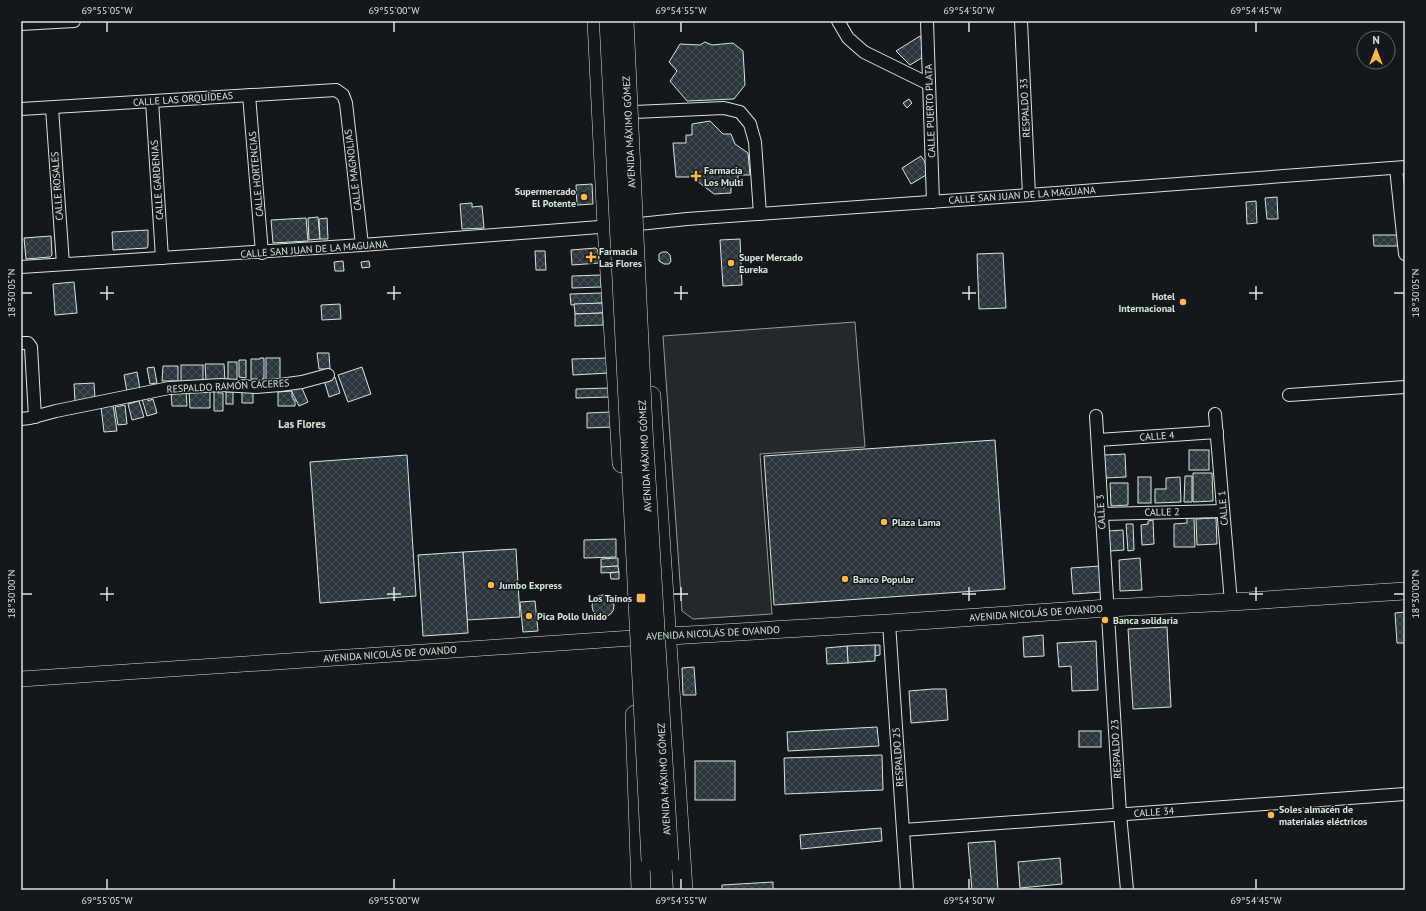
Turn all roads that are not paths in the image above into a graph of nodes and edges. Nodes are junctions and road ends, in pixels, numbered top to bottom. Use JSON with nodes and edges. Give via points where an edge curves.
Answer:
{"nodes":[{"id":1,"x":74,"y":21,"type":"edge"},
{"id":2,"x":597,"y":21,"type":"edge"},
{"id":3,"x":609,"y":21,"type":"edge"},
{"id":4,"x":624,"y":21,"type":"edge"},
{"id":5,"x":630,"y":21,"type":"edge"},
{"id":6,"x":838,"y":21,"type":"edge"},
{"id":7,"x":927,"y":21,"type":"edge"},
{"id":8,"x":1018,"y":23,"type":"edge"},
{"id":9,"x":21,"y":24,"type":"edge"},
{"id":10,"x":929,"y":84,"type":"junction"},
{"id":11,"x":249,"y":95,"type":"junction"},
{"id":12,"x":343,"y":95,"type":"joint"},
{"id":13,"x":152,"y":101,"type":"junction"},
{"id":14,"x":52,"y":108,"type":"junction"},
{"id":15,"x":21,"y":110,"type":"edge"},
{"id":16,"x":634,"y":112,"type":"junction"},
{"id":17,"x":1400,"y":167,"type":"edge"},
{"id":18,"x":1029,"y":195,"type":"junction"},
{"id":19,"x":933,"y":202,"type":"junction"},
{"id":20,"x":760,"y":214,"type":"junction"},
{"id":21,"x":639,"y":224,"type":"junction"},
{"id":22,"x":607,"y":226,"type":"junction"},
{"id":23,"x":362,"y":245,"type":"junction"},
{"id":24,"x":262,"y":252,"type":"junction"},
{"id":25,"x":1405,"y":254,"type":"edge"},
{"id":26,"x":162,"y":258,"type":"junction"},
{"id":27,"x":63,"y":264,"type":"junction"},
{"id":28,"x":21,"y":267,"type":"edge"},
{"id":29,"x":21,"y":343,"type":"edge"},
{"id":30,"x":328,"y":375,"type":"dead end"},
{"id":31,"x":1405,"y":387,"type":"edge"},
{"id":32,"x":1289,"y":395,"type":"dead end"},
{"id":33,"x":1215,"y":414,"type":"dead end"},
{"id":34,"x":1096,"y":416,"type":"dead end"},
{"id":35,"x":35,"y":417,"type":"junction"},
{"id":36,"x":21,"y":419,"type":"edge"},
{"id":37,"x":1217,"y":432,"type":"junction"},
{"id":38,"x":1098,"y":440,"type":"junction"},
{"id":39,"x":1223,"y":511,"type":"junction"},
{"id":40,"x":1101,"y":514,"type":"junction"},
{"id":41,"x":1405,"y":591,"type":"edge"},
{"id":42,"x":1231,"y":602,"type":"junction"},
{"id":43,"x":1108,"y":608,"type":"junction"},
{"id":44,"x":889,"y":623,"type":"junction"},
{"id":45,"x":666,"y":637,"type":"junction"},
{"id":46,"x":633,"y":638,"type":"junction"},
{"id":47,"x":21,"y":679,"type":"edge"},
{"id":48,"x":1405,"y":794,"type":"edge"},
{"id":49,"x":1120,"y":814,"type":"junction"},
{"id":50,"x":903,"y":830,"type":"junction"},
{"id":51,"x":641,"y":890,"type":"edge"},
{"id":52,"x":653,"y":890,"type":"edge"},
{"id":53,"x":671,"y":890,"type":"edge"},
{"id":54,"x":683,"y":890,"type":"edge"},
{"id":55,"x":907,"y":890,"type":"edge"},
{"id":56,"x":1127,"y":890,"type":"edge"}],
"edges":[{"from":1,"to":9,"type":"street"},
{"from":2,"to":22,"type":"main road"},
{"from":3,"to":52,"type":"main road","name":"AVENIDA MÁXIMO GÓMEZ","bridge":true},
{"from":4,"to":53,"type":"main road","name":"AVENIDA MÁXIMO GÓMEZ","bridge":true,"via":[[643,429]]},
{"from":5,"to":16,"type":"main road"},
{"from":6,"to":10,"type":"street","via":[[848,38],[864,52]]},
{"from":7,"to":10,"type":"street","name":"CALLE PUERTO PLATA"},
{"from":8,"to":18,"type":"street","name":"RESPALDO 33"},
{"from":10,"to":19,"type":"street","name":"CALLE PUERTO PLATA"},
{"from":11,"to":12,"type":"street","name":"CALLE LAS ORQUÍDEAS","via":[[336,90]]},
{"from":11,"to":13,"type":"street","name":"CALLE LAS ORQUÍDEAS"},
{"from":11,"to":24,"type":"street","name":"CALLE HORTENCIAS"},
{"from":12,"to":23,"type":"street","name":"CALLE MAGNOLIAS"},
{"from":13,"to":14,"type":"street","name":"CALLE LAS ORQUÍDEAS"},
{"from":13,"to":26,"type":"street","name":"CALLE GARDENIAS"},
{"from":14,"to":15,"type":"street","name":"CALLE LAS ORQUÍDEAS"},
{"from":14,"to":27,"type":"street","name":"CALLE ROSALES"},
{"from":16,"to":20,"type":"street","via":[[724,108],[740,112],[750,124],[756,142]]},
{"from":16,"to":21,"type":"main road"},
{"from":17,"to":18,"type":"street","name":"CALLE SAN JUAN DE LA MAGUANA"},
{"from":17,"to":25,"type":"street"},
{"from":18,"to":19,"type":"street","name":"CALLE SAN JUAN DE LA MAGUANA"},
{"from":19,"to":20,"type":"street","name":"CALLE SAN JUAN DE LA MAGUANA"},
{"from":20,"to":21,"type":"street","name":"CALLE SAN JUAN DE LA MAGUANA"},
{"from":21,"to":22,"type":"street","name":"CALLE SAN JUAN DE LA MAGUANA"},
{"from":21,"to":45,"type":"main road"},
{"from":22,"to":23,"type":"street","name":"CALLE SAN JUAN DE LA MAGUANA"},
{"from":22,"to":46,"type":"main road"},
{"from":23,"to":24,"type":"street","name":"CALLE SAN JUAN DE LA MAGUANA"},
{"from":24,"to":26,"type":"street","name":"CALLE SAN JUAN DE LA MAGUANA"},
{"from":26,"to":27,"type":"street","name":"CALLE SAN JUAN DE LA MAGUANA"},
{"from":27,"to":28,"type":"street","name":"CALLE SAN JUAN DE LA MAGUANA"},
{"from":29,"to":35,"type":"street","via":[[28,343],[31,347]]},
{"from":30,"to":35,"type":"street","name":"RESPALDO RAMÓN CÁCERES","via":[[280,386],[169,388]]},
{"from":31,"to":32,"type":"street"},
{"from":33,"to":37,"type":"street","name":"CALLE 1"},
{"from":34,"to":38,"type":"street","name":"CALLE 3"},
{"from":35,"to":36,"type":"street","name":"RESPALDO RAMÓN CÁCERES"},
{"from":37,"to":38,"type":"street","name":"CALLE 4"},
{"from":37,"to":39,"type":"street","name":"CALLE 1"},
{"from":38,"to":40,"type":"street","name":"CALLE 3"},
{"from":39,"to":40,"type":"street","name":"CALLE 2"},
{"from":39,"to":42,"type":"street","name":"CALLE 1"},
{"from":40,"to":43,"type":"street","name":"CALLE 3"},
{"from":41,"to":42,"type":"main road","name":"AVENIDA NICOLÁS DE OVANDO"},
{"from":42,"to":43,"type":"main road","name":"AVENIDA NICOLÁS DE OVANDO"},
{"from":43,"to":44,"type":"main road","name":"AVENIDA NICOLÁS DE OVANDO"},
{"from":43,"to":49,"type":"street","name":"RESPALDO 23"},
{"from":44,"to":45,"type":"main road","name":"AVENIDA NICOLÁS DE OVANDO"},
{"from":44,"to":50,"type":"street","name":"RESPALDO 25"},
{"from":45,"to":46,"type":"main road","name":"AVENIDA NICOLÁS DE OVANDO"},
{"from":45,"to":54,"type":"main road"},
{"from":46,"to":47,"type":"street","name":"AVENIDA NICOLÁS DE OVANDO"},
{"from":46,"to":51,"type":"main road"},
{"from":48,"to":49,"type":"street","name":"CALLE 34"},
{"from":49,"to":50,"type":"street","name":"CALLE 34"},
{"from":49,"to":56,"type":"street","name":"RESPALDO 23"},
{"from":50,"to":55,"type":"street","name":"RESPALDO 25"}]}
